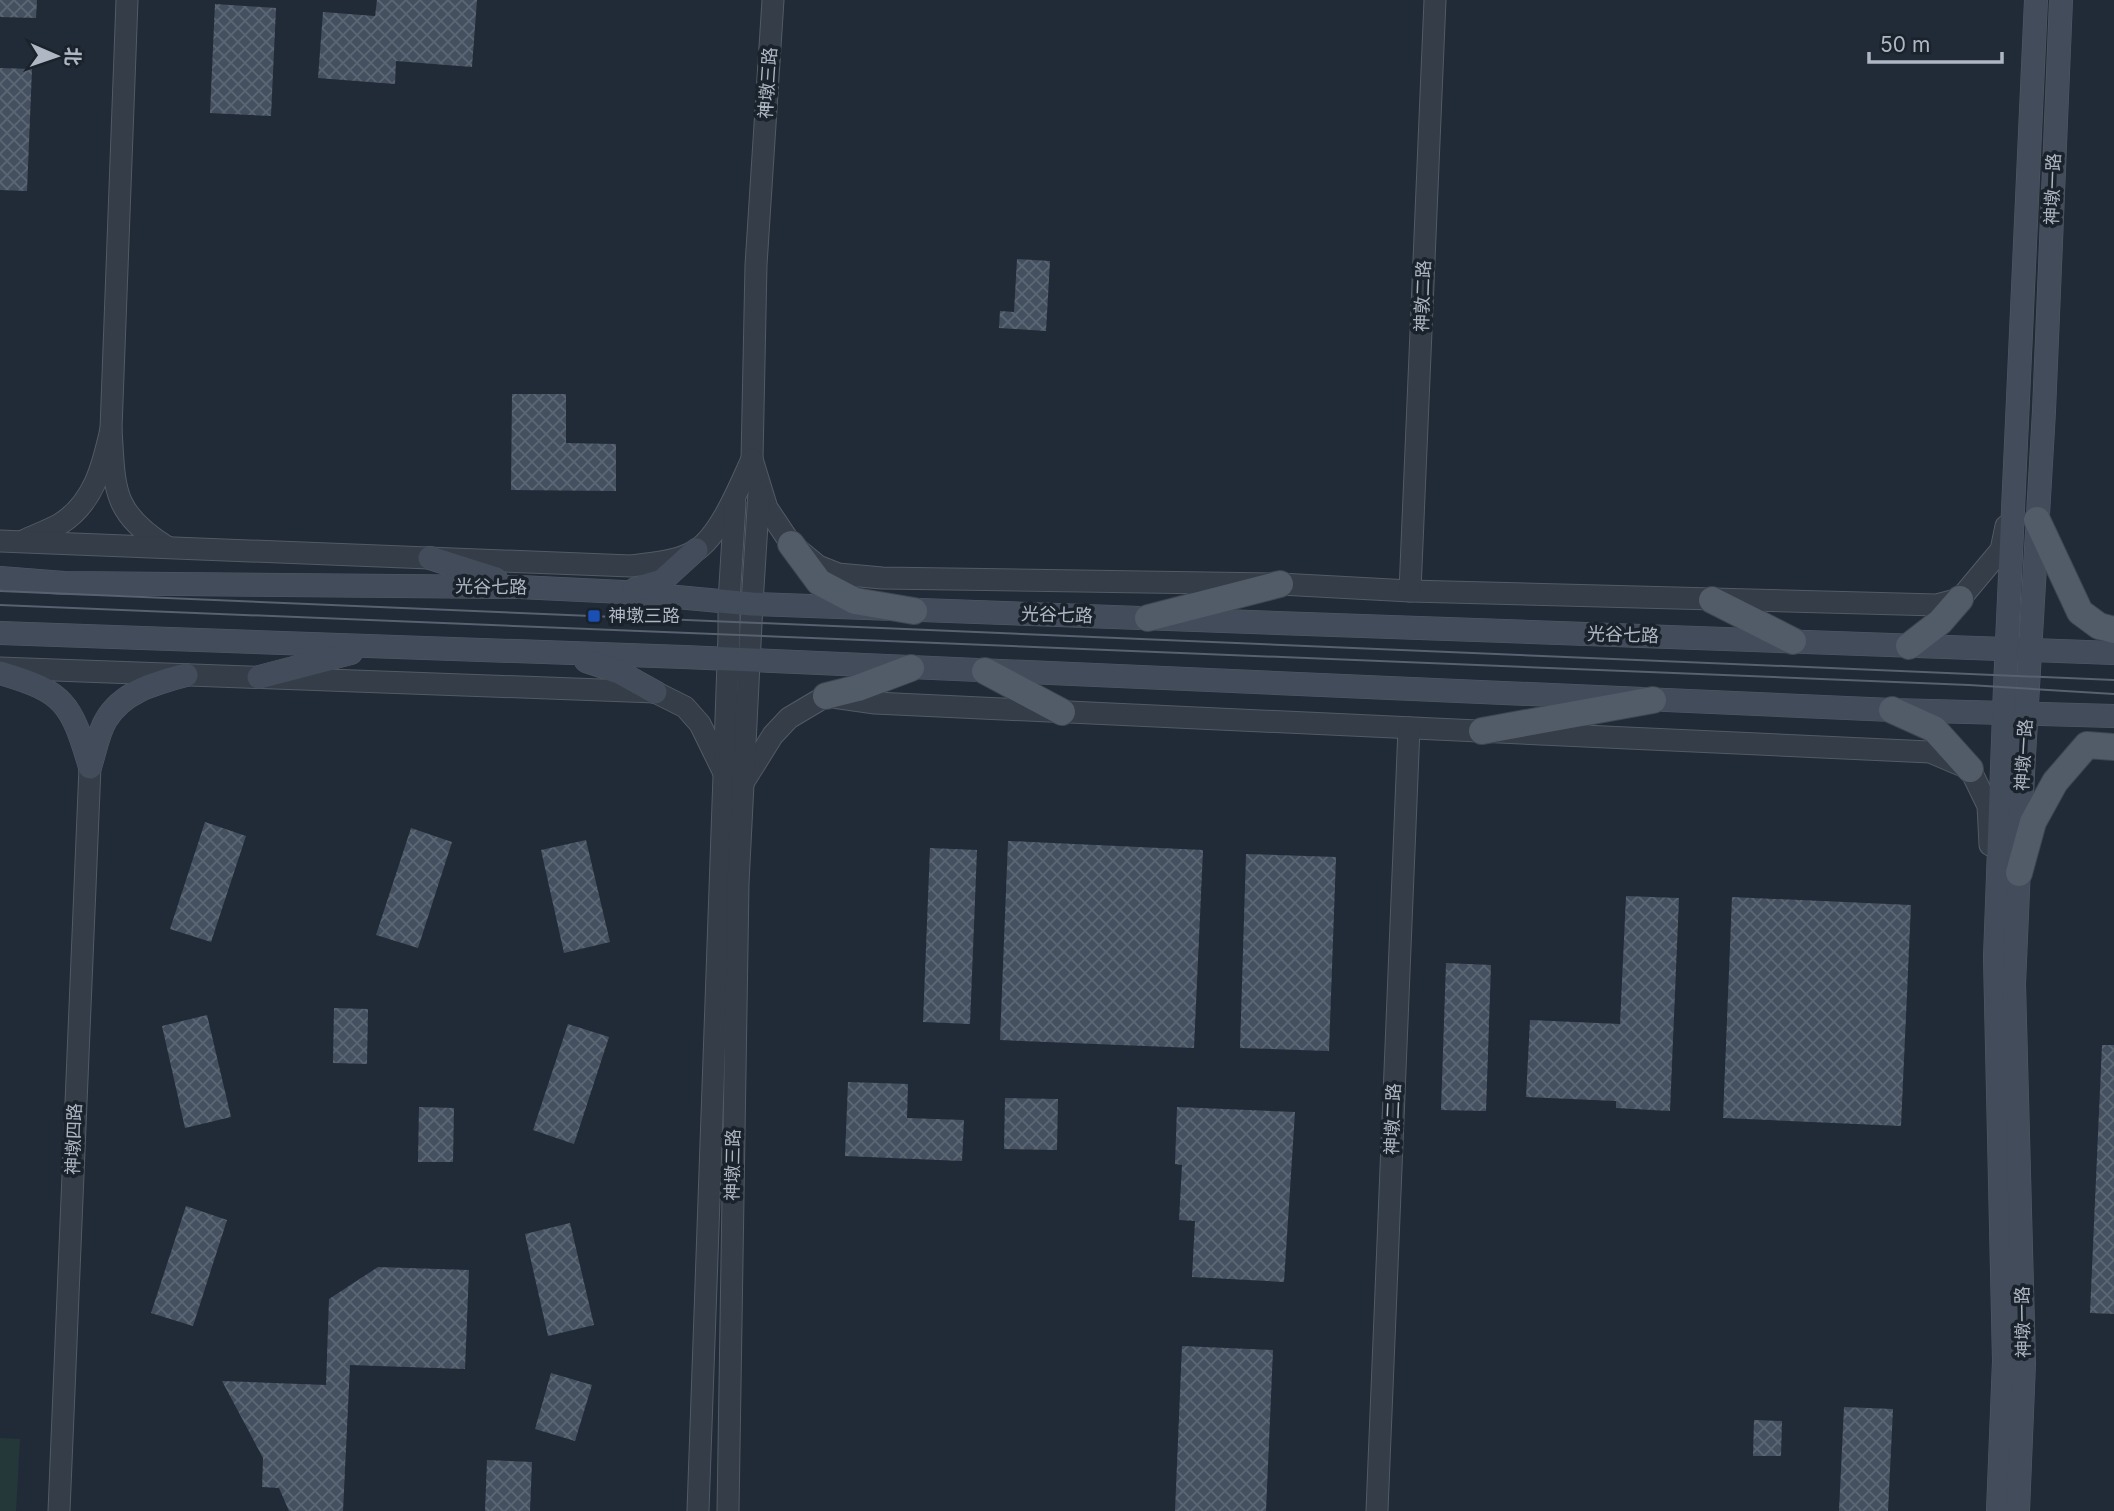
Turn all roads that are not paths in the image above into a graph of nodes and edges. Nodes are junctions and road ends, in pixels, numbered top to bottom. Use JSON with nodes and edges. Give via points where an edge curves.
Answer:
{"nodes":[{"id":1,"x":127,"y":0,"type":"edge"},
{"id":2,"x":773,"y":0,"type":"edge"},
{"id":3,"x":1435,"y":0,"type":"edge"},
{"id":4,"x":2036,"y":0,"type":"edge"},
{"id":5,"x":2062,"y":0,"type":"edge"},
{"id":6,"x":111,"y":429,"type":"junction"},
{"id":7,"x":752,"y":459,"type":"junction"},
{"id":8,"x":2015,"y":479,"type":"junction"},
{"id":9,"x":760,"y":484,"type":"junction"},
{"id":10,"x":736,"y":494,"type":"junction"},
{"id":11,"x":2038,"y":520,"type":"junction"},
{"id":12,"x":10,"y":542,"type":"edge"},
{"id":13,"x":791,"y":544,"type":"junction"},
{"id":14,"x":169,"y":548,"type":"junction"},
{"id":15,"x":696,"y":551,"type":"junction"},
{"id":16,"x":430,"y":558,"type":"junction"},
{"id":17,"x":0,"y":578,"type":"edge"},
{"id":18,"x":1280,"y":584,"type":"junction"},
{"id":19,"x":519,"y":587,"type":"junction"},
{"id":20,"x":1410,"y":591,"type":"junction"},
{"id":21,"x":623,"y":592,"type":"junction"},
{"id":22,"x":1960,"y":599,"type":"junction"},
{"id":23,"x":1712,"y":600,"type":"junction"},
{"id":24,"x":740,"y":603,"type":"junction"},
{"id":25,"x":914,"y":611,"type":"junction"},
{"id":26,"x":2080,"y":612,"type":"junction"},
{"id":27,"x":1148,"y":618,"type":"junction"},
{"id":28,"x":2114,"y":630,"type":"edge"},
{"id":29,"x":0,"y":633,"type":"edge"},
{"id":30,"x":1793,"y":641,"type":"junction"},
{"id":31,"x":2114,"y":645,"type":"edge"},
{"id":32,"x":1909,"y":646,"type":"junction"},
{"id":33,"x":376,"y":647,"type":"junction"},
{"id":34,"x":2019,"y":650,"type":"junction"},
{"id":35,"x":559,"y":653,"type":"junction"},
{"id":36,"x":2114,"y":653,"type":"edge"},
{"id":37,"x":739,"y":660,"type":"junction"},
{"id":38,"x":911,"y":668,"type":"junction"},
{"id":39,"x":0,"y":670,"type":"edge"},
{"id":40,"x":985,"y":671,"type":"junction"},
{"id":41,"x":186,"y":675,"type":"junction"},
{"id":42,"x":259,"y":677,"type":"junction"},
{"id":43,"x":655,"y":692,"type":"junction"},
{"id":44,"x":826,"y":696,"type":"junction"},
{"id":45,"x":1653,"y":700,"type":"junction"},
{"id":46,"x":1892,"y":710,"type":"junction"},
{"id":47,"x":1062,"y":712,"type":"junction"},
{"id":48,"x":2016,"y":713,"type":"junction"},
{"id":49,"x":2114,"y":716,"type":"edge"},
{"id":50,"x":1409,"y":728,"type":"junction"},
{"id":51,"x":1482,"y":732,"type":"junction"},
{"id":52,"x":2114,"y":737,"type":"edge"},
{"id":53,"x":2087,"y":745,"type":"junction"},
{"id":54,"x":2114,"y":747,"type":"edge"},
{"id":55,"x":90,"y":766,"type":"junction"},
{"id":56,"x":1970,"y":769,"type":"junction"},
{"id":57,"x":724,"y":772,"type":"junction"},
{"id":58,"x":743,"y":783,"type":"junction"},
{"id":59,"x":2019,"y":873,"type":"junction"},
{"id":60,"x":1995,"y":957,"type":"junction"},
{"id":61,"x":59,"y":1511,"type":"edge"},
{"id":62,"x":698,"y":1511,"type":"edge"},
{"id":63,"x":728,"y":1511,"type":"edge"},
{"id":64,"x":1377,"y":1511,"type":"edge"},
{"id":65,"x":1998,"y":1511,"type":"edge"},
{"id":66,"x":2018,"y":1511,"type":"edge"}],
"edges":[{"from":1,"to":6,"type":"street"},
{"from":2,"to":7,"type":"street","name":"神墩三路","via":[[756,265]]},
{"from":3,"to":20,"type":"street","name":"神敦二路"},
{"from":4,"to":8,"type":"main road","name":"神墩一路"},
{"from":5,"to":11,"type":"main road","name":"神墩一路"},
{"from":6,"to":12,"type":"street","via":[[103,466],[87,499],[61,523]]},
{"from":6,"to":14,"type":"street","via":[[115,488],[123,506],[145,533]]},
{"from":7,"to":9,"type":"street"},
{"from":7,"to":10,"type":"street"},
{"from":8,"to":22,"type":"street","via":[[2001,550]]},
{"from":8,"to":34,"type":"main road","name":"神墩一路"},
{"from":9,"to":13,"type":"street","via":[[767,508]]},
{"from":9,"to":24,"type":"street","name":"神墩三路"},
{"from":10,"to":15,"type":"street","via":[[720,524]]},
{"from":10,"to":24,"type":"street","name":"神墩三路"},
{"from":11,"to":26,"type":"main road"},
{"from":11,"to":34,"type":"main road","name":"神墩一路"},
{"from":12,"to":14,"type":"street"},
{"from":13,"to":18,"type":"street","via":[[818,566],[838,574],[882,578]]},
{"from":13,"to":25,"type":"main road","via":[[818,582],[855,601]]},
{"from":14,"to":16,"type":"street"},
{"from":15,"to":16,"type":"street","via":[[631,566]]},
{"from":15,"to":21,"type":"main road","via":[[662,581]]},
{"from":16,"to":19,"type":"main road"},
{"from":17,"to":19,"type":"main road","name":"光谷七路","via":[[64,583]]},
{"from":18,"to":20,"type":"street"},
{"from":18,"to":27,"type":"main road"},
{"from":19,"to":21,"type":"main road","name":"光谷七路"},
{"from":20,"to":23,"type":"street"},
{"from":21,"to":24,"type":"main road","name":"光谷七路"},
{"from":22,"to":23,"type":"street","via":[[1937,605]]},
{"from":22,"to":32,"type":"main road"},
{"from":23,"to":30,"type":"main road"},
{"from":24,"to":25,"type":"main road","name":"光谷七路"},
{"from":24,"to":37,"type":"street","name":"神墩三路"},
{"from":25,"to":27,"type":"main road","name":"光谷七路"},
{"from":26,"to":28,"type":"main road"},
{"from":26,"to":31,"type":"main road"},
{"from":27,"to":30,"type":"main road","name":"光谷七路"},
{"from":29,"to":33,"type":"main road"},
{"from":30,"to":32,"type":"main road","name":"光谷七路"},
{"from":32,"to":34,"type":"main road","name":"光谷七路"},
{"from":33,"to":35,"type":"main road"},
{"from":33,"to":42,"type":"main road"},
{"from":34,"to":36,"type":"main road","name":"光谷七路"},
{"from":34,"to":48,"type":"main road","name":"神墩一路","via":[[2005,687]]},
{"from":35,"to":37,"type":"main road"},
{"from":35,"to":43,"type":"main road","via":[[619,672]]},
{"from":37,"to":38,"type":"main road"},
{"from":37,"to":57,"type":"street","name":"神墩三路"},
{"from":37,"to":58,"type":"street","name":"神墩三路"},
{"from":38,"to":40,"type":"main road"},
{"from":38,"to":44,"type":"main road"},
{"from":39,"to":41,"type":"street"},
{"from":39,"to":55,"type":"main road","via":[[60,698],[78,726]]},
{"from":40,"to":45,"type":"main road"},
{"from":40,"to":47,"type":"main road"},
{"from":41,"to":42,"type":"street"},
{"from":41,"to":55,"type":"main road","via":[[149,685],[125,699],[106,719]]},
{"from":42,"to":43,"type":"street"},
{"from":43,"to":57,"type":"street","via":[[685,707],[700,724]]},
{"from":44,"to":47,"type":"street","via":[[875,703]]},
{"from":44,"to":58,"type":"street","via":[[789,718]]},
{"from":45,"to":46,"type":"main road"},
{"from":45,"to":51,"type":"main road"},
{"from":46,"to":48,"type":"main road"},
{"from":46,"to":56,"type":"main road","via":[[1934,729]]},
{"from":47,"to":50,"type":"street"},
{"from":48,"to":49,"type":"main road"},
{"from":48,"to":59,"type":"main road","name":"神墩一路"},
{"from":48,"to":60,"type":"main road","name":"神墩一路"},
{"from":50,"to":51,"type":"street"},
{"from":50,"to":64,"type":"street","name":"神墩二路"},
{"from":51,"to":56,"type":"street","via":[[1930,752]]},
{"from":52,"to":53,"type":"street"},
{"from":53,"to":54,"type":"main road"},
{"from":53,"to":59,"type":"main road","via":[[2055,782],[2039,812]]},
{"from":55,"to":61,"type":"street","name":"神墩四路"},
{"from":56,"to":60,"type":"street","via":[[1988,806]]},
{"from":57,"to":62,"type":"street","name":"神墩三路"},
{"from":58,"to":63,"type":"street","name":"神墩三路"},
{"from":59,"to":66,"type":"main road","name":"神墩一路","via":[[2014,984],[2024,1363]]},
{"from":60,"to":65,"type":"main road","name":"神墩一路","via":[[2004,1361]]}]}
